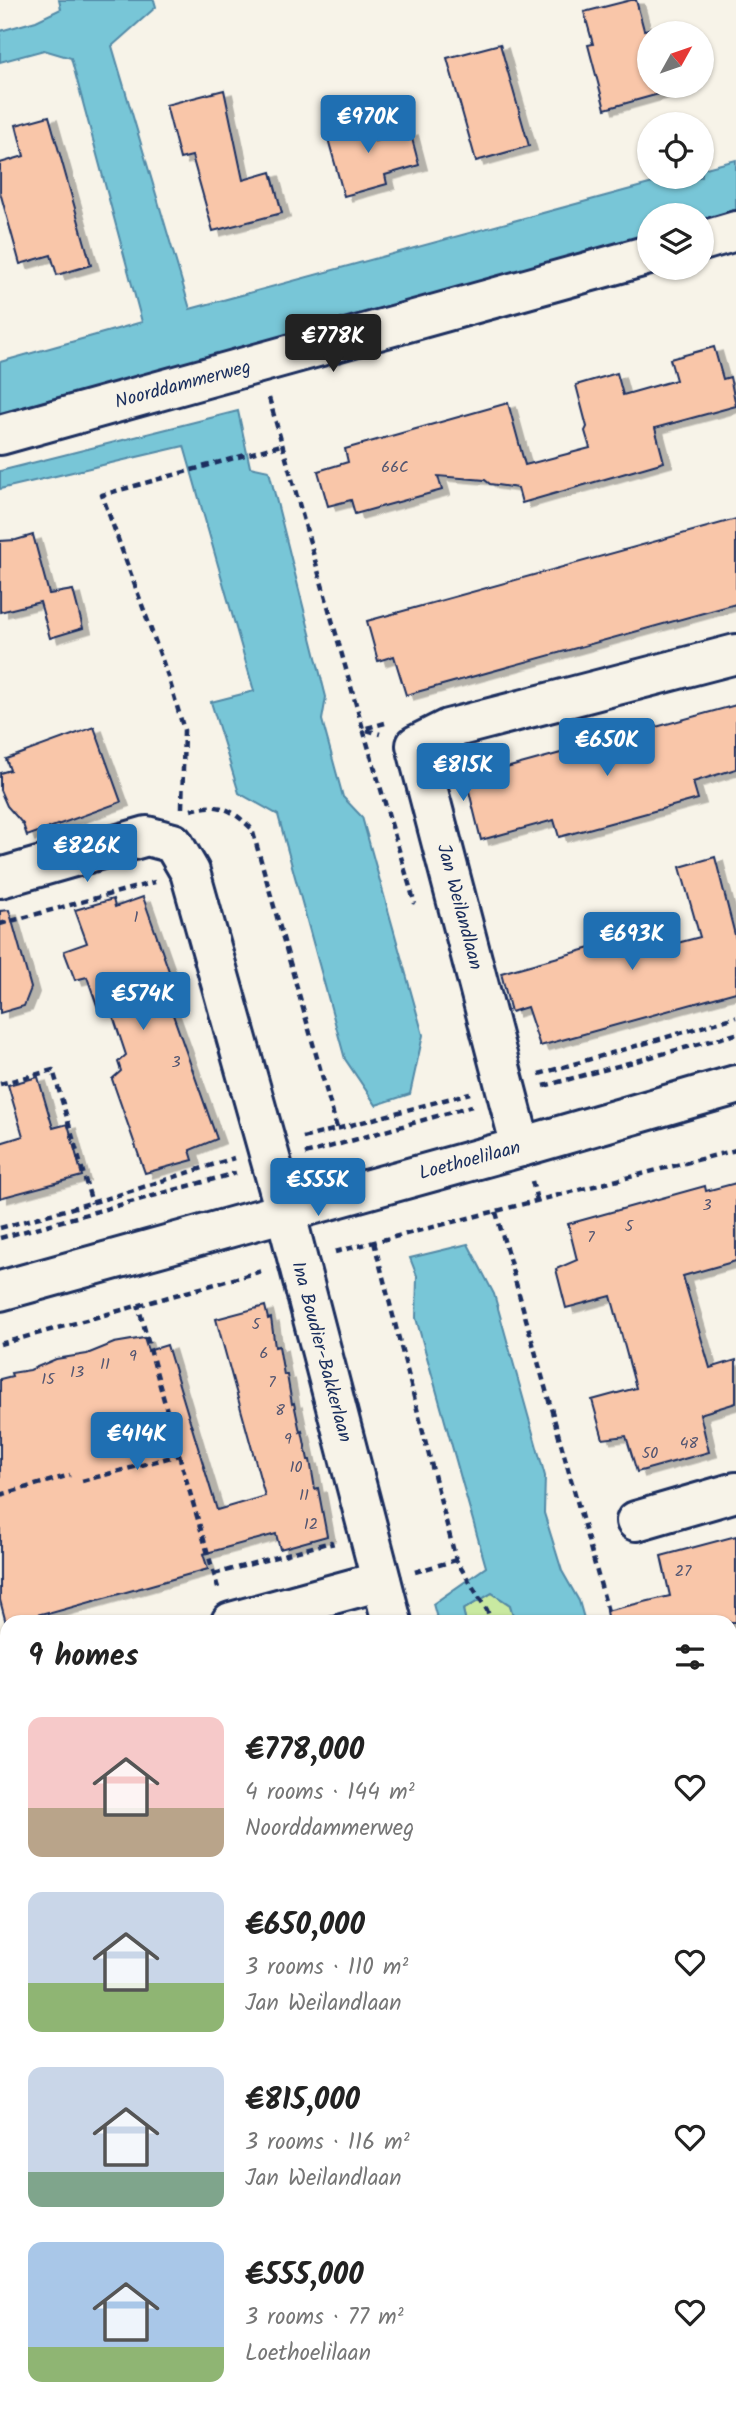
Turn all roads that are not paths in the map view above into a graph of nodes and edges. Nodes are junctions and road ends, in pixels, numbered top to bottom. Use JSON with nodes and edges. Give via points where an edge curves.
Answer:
{"nodes":[{"id":1,"x":736,"y":231,"type":"edge"},
{"id":2,"x":714,"y":237,"type":"edge"},
{"id":3,"x":637,"y":259,"type":"edge"},
{"id":4,"x":0,"y":435,"type":"edge"},
{"id":5,"x":736,"y":654,"type":"edge"},
{"id":6,"x":0,"y":878,"type":"edge"},
{"id":7,"x":736,"y":1085,"type":"edge"},
{"id":8,"x":521,"y":1147,"type":"junction"},
{"id":9,"x":285,"y":1211,"type":"junction"},
{"id":10,"x":0,"y":1291,"type":"edge"},
{"id":11,"x":736,"y":1492,"type":"edge"},
{"id":12,"x":636,"y":1521,"type":"dead end"},
{"id":13,"x":381,"y":1581,"type":"junction"},
{"id":14,"x":226,"y":1610,"type":"edge"},
{"id":15,"x":391,"y":1615,"type":"edge"}],
"edges":[{"from":1,"to":2,"type":"street"},
{"from":3,"to":4,"type":"street","name":"Noorddammerweg"},
{"from":5,"to":8,"type":"street","name":"Jan Weilandlaan","via":[[448,729],[416,746]]},
{"from":6,"to":9,"type":"street","name":"Ina Boudier-Bakkerlaan","via":[[147,836],[181,857]]},
{"from":7,"to":8,"type":"street","name":"Loethoelilaan"},
{"from":8,"to":9,"type":"street","name":"Loethoelilaan"},
{"from":9,"to":10,"type":"street","name":"Loethoelilaan"},
{"from":9,"to":13,"type":"street","name":"Ina Boudier-Bakkerlaan"},
{"from":11,"to":12,"type":"street"},
{"from":13,"to":14,"type":"street"},
{"from":13,"to":15,"type":"street","name":"Ina Boudier-Bakkerlaan"}]}
